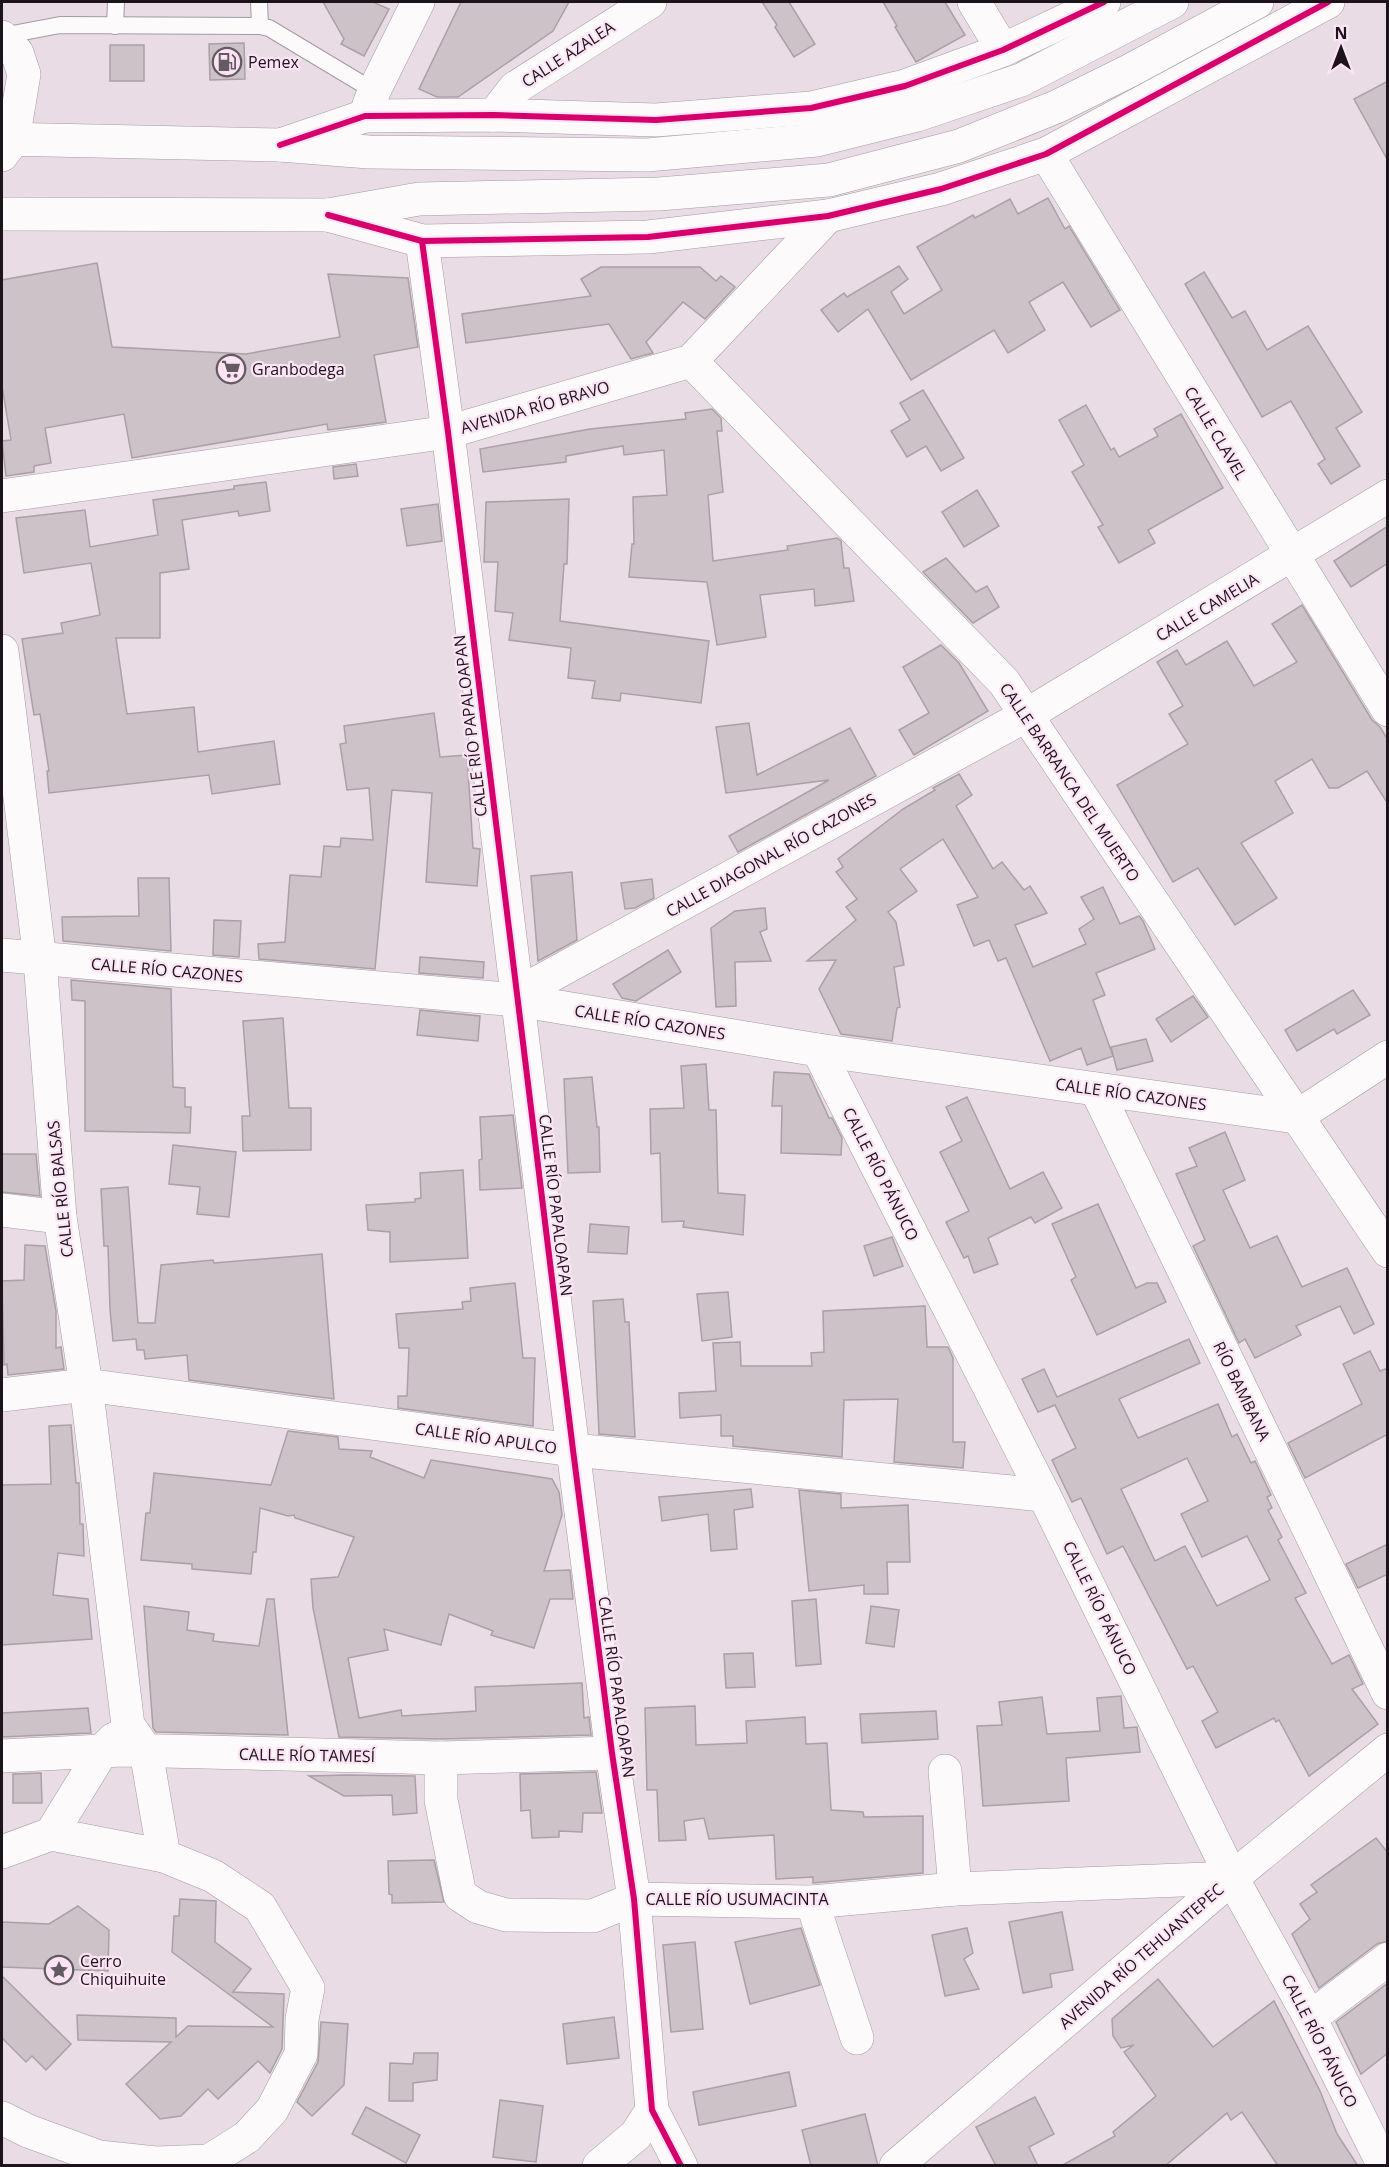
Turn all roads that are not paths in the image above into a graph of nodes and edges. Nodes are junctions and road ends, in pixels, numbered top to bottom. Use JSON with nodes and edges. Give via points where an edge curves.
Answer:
{"nodes":[{"id":1,"x":116,"y":2,"type":"edge"},
{"id":2,"x":259,"y":2,"type":"edge"},
{"id":3,"x":418,"y":2,"type":"edge"},
{"id":4,"x":650,"y":2,"type":"edge"},
{"id":5,"x":974,"y":2,"type":"edge"},
{"id":6,"x":1104,"y":2,"type":"edge"},
{"id":7,"x":1172,"y":2,"type":"edge"},
{"id":8,"x":1257,"y":2,"type":"edge"},
{"id":9,"x":1328,"y":2,"type":"edge"},
{"id":10,"x":115,"y":26,"type":"junction"},
{"id":11,"x":260,"y":26,"type":"junction"},
{"id":12,"x":2,"y":36,"type":"edge"},
{"id":13,"x":1003,"y":50,"type":"junction"},
{"id":14,"x":370,"y":104,"type":"junction"},
{"id":15,"x":494,"y":116,"type":"junction"},
{"id":16,"x":5,"y":145,"type":"edge"},
{"id":17,"x":280,"y":145,"type":"junction"},
{"id":18,"x":1046,"y":154,"type":"junction"},
{"id":19,"x":2,"y":214,"type":"edge"},
{"id":20,"x":328,"y":215,"type":"junction"},
{"id":21,"x":828,"y":216,"type":"junction"},
{"id":22,"x":422,"y":241,"type":"junction"},
{"id":23,"x":691,"y":362,"type":"junction"},
{"id":24,"x":448,"y":432,"type":"junction"},
{"id":25,"x":2,"y":496,"type":"edge"},
{"id":26,"x":1388,"y":496,"type":"edge"},
{"id":27,"x":1291,"y":556,"type":"junction"},
{"id":28,"x":2,"y":651,"type":"edge"},
{"id":29,"x":1388,"y":711,"type":"edge"},
{"id":30,"x":1025,"y":716,"type":"junction"},
{"id":31,"x":2,"y":956,"type":"edge"},
{"id":32,"x":40,"y":960,"type":"junction"},
{"id":33,"x":517,"y":997,"type":"junction"},
{"id":34,"x":818,"y":1050,"type":"junction"},
{"id":35,"x":1388,"y":1057,"type":"edge"},
{"id":36,"x":1096,"y":1089,"type":"junction"},
{"id":37,"x":1296,"y":1117,"type":"junction"},
{"id":38,"x":2,"y":1210,"type":"edge"},
{"id":39,"x":60,"y":1217,"type":"junction"},
{"id":40,"x":1388,"y":1251,"type":"edge"},
{"id":41,"x":86,"y":1385,"type":"junction"},
{"id":42,"x":2,"y":1395,"type":"edge"},
{"id":43,"x":573,"y":1450,"type":"junction"},
{"id":44,"x":1044,"y":1495,"type":"junction"},
{"id":45,"x":1388,"y":1693,"type":"edge"},
{"id":46,"x":137,"y":1738,"type":"junction"},
{"id":47,"x":1388,"y":1750,"type":"edge"},
{"id":48,"x":102,"y":1751,"type":"junction"},
{"id":49,"x":612,"y":1753,"type":"junction"},
{"id":50,"x":2,"y":1756,"type":"edge"},
{"id":51,"x":441,"y":1758,"type":"junction"},
{"id":52,"x":945,"y":1772,"type":"dead end"},
{"id":53,"x":51,"y":1834,"type":"junction"},
{"id":54,"x":2,"y":1852,"type":"edge"},
{"id":55,"x":164,"y":1856,"type":"junction"},
{"id":56,"x":1232,"y":1878,"type":"junction"},
{"id":57,"x":955,"y":1889,"type":"junction"},
{"id":58,"x":634,"y":1899,"type":"junction"},
{"id":59,"x":812,"y":1902,"type":"junction"},
{"id":60,"x":1388,"y":1959,"type":"edge"},
{"id":61,"x":1310,"y":2018,"type":"junction"},
{"id":62,"x":857,"y":2038,"type":"dead end"},
{"id":63,"x":652,"y":2110,"type":"junction"},
{"id":64,"x":2,"y":2118,"type":"edge"},
{"id":65,"x":599,"y":2166,"type":"edge"},
{"id":66,"x":681,"y":2166,"type":"edge"},
{"id":67,"x":897,"y":2166,"type":"edge"},
{"id":68,"x":1384,"y":2166,"type":"edge"}],
"edges":[{"from":1,"to":10,"type":"lane"},
{"from":2,"to":11,"type":"lane"},
{"from":3,"to":14,"type":"street"},
{"from":4,"to":15,"type":"street","name":"CALLE AZALEA","via":[[515,88]]},
{"from":5,"to":13,"type":"street"},
{"from":6,"to":13,"type":"street"},
{"from":7,"to":17,"type":"street","via":[[1021,80],[917,115],[817,140],[647,155],[369,152]]},
{"from":8,"to":20,"type":"street","via":[[1056,107],[959,146],[829,180],[659,194],[419,199]]},
{"from":9,"to":18,"type":"street"},
{"from":10,"to":11,"type":"lane"},
{"from":10,"to":12,"type":"lane","via":[[60,25]]},
{"from":11,"to":14,"type":"lane","via":[[269,28]]},
{"from":12,"to":16,"type":"street","via":[[17,53],[24,74]]},
{"from":13,"to":15,"type":"street","via":[[905,86],[811,108],[656,120]]},
{"from":14,"to":15,"type":"street"},
{"from":14,"to":17,"type":"street"},
{"from":16,"to":17,"type":"street"},
{"from":18,"to":21,"type":"street","via":[[941,189]]},
{"from":18,"to":27,"type":"street","name":"CALLE CLAVEL"},
{"from":19,"to":20,"type":"street"},
{"from":20,"to":22,"type":"street"},
{"from":21,"to":22,"type":"street","via":[[648,237]]},
{"from":21,"to":23,"type":"street"},
{"from":22,"to":24,"type":"street","name":"CALLE RÍO PAPALOAPAN"},
{"from":23,"to":24,"type":"street","name":"AVENIDA RÍO BRAVO"},
{"from":23,"to":30,"type":"street","name":"CALLE BARRANCA DEL MUERTO","via":[[1004,682]]},
{"from":24,"to":25,"type":"street","name":"AVENIDA RÍO BRAVO"},
{"from":24,"to":33,"type":"street","name":"CALLE RÍO PAPALOAPAN"},
{"from":26,"to":27,"type":"street","name":"CALLE CAMELIA"},
{"from":27,"to":29,"type":"street","name":"CALLE CLAVEL"},
{"from":27,"to":30,"type":"street","name":"CALLE CAMELIA"},
{"from":28,"to":32,"type":"street","name":"CALLE RÍO BALSAS"},
{"from":30,"to":33,"type":"street","name":"CALLE DIAGONAL RÍO CAZONES"},
{"from":30,"to":37,"type":"street","name":"CALLE BARRANCA DEL MUERTO"},
{"from":31,"to":32,"type":"street","name":"CALLE RÍO CAZONES"},
{"from":32,"to":33,"type":"street","name":"CALLE RÍO CAZONES"},
{"from":32,"to":39,"type":"street","name":"CALLE RÍO BALSAS"},
{"from":33,"to":34,"type":"street","name":"CALLE RÍO CAZONES"},
{"from":33,"to":43,"type":"street","name":"CALLE RÍO PAPALOAPAN"},
{"from":34,"to":36,"type":"street","name":"CALLE RÍO CAZONES"},
{"from":34,"to":44,"type":"street","name":"CALLE RÍO PÁNUCO"},
{"from":35,"to":37,"type":"street"},
{"from":36,"to":37,"type":"street","name":"CALLE RÍO CAZONES"},
{"from":36,"to":45,"type":"street","name":"RÍO BAMBANA"},
{"from":37,"to":40,"type":"street","name":"CALLE BARRANCA DEL MUERTO"},
{"from":38,"to":39,"type":"street"},
{"from":39,"to":41,"type":"street","name":"CALLE RÍO BALSAS"},
{"from":41,"to":42,"type":"street","name":"CALLE RÍO APULCO"},
{"from":41,"to":43,"type":"street","name":"CALLE RÍO APULCO"},
{"from":41,"to":46,"type":"street","name":"CALLE RÍO BALSAS"},
{"from":43,"to":44,"type":"street","name":"CALLE RÍO APULCO"},
{"from":43,"to":49,"type":"street","name":"CALLE RÍO PAPALOAPAN"},
{"from":44,"to":56,"type":"street","name":"CALLE RÍO PÁNUCO"},
{"from":46,"to":48,"type":"street"},
{"from":46,"to":51,"type":"street","name":"CALLE RÍO TAMESÍ"},
{"from":46,"to":55,"type":"street","name":"CALLE RÍO BALSAS"},
{"from":47,"to":56,"type":"street","name":"AVENIDA RÍO TEHUANTEPEC"},
{"from":48,"to":50,"type":"street"},
{"from":48,"to":53,"type":"street"},
{"from":49,"to":51,"type":"street","name":"CALLE RÍO TAMESÍ"},
{"from":49,"to":58,"type":"street","name":"CALLE RÍO PAPALOAPAN"},
{"from":51,"to":58,"type":"street","name":"CALLE RÍO USUMACINTA","via":[[441,1800],[460,1895],[478,1907],[506,1915],[593,1916]]},
{"from":52,"to":57,"type":"street"},
{"from":53,"to":54,"type":"street"},
{"from":53,"to":55,"type":"street"},
{"from":55,"to":64,"type":"street","via":[[213,1876],[260,1907],[308,1988],[301,2054],[272,2110],[247,2137],[209,2161],[156,2163],[99,2157]]},
{"from":56,"to":57,"type":"street","name":"CALLE RÍO USUMACINTA"},
{"from":56,"to":61,"type":"street","name":"CALLE RÍO PÁNUCO"},
{"from":56,"to":67,"type":"street","name":"AVENIDA RÍO TEHUANTEPEC"},
{"from":57,"to":59,"type":"street","name":"CALLE RÍO USUMACINTA"},
{"from":58,"to":59,"type":"street","name":"CALLE RÍO USUMACINTA"},
{"from":58,"to":63,"type":"street","name":"CALLE RÍO PAPALOAPAN"},
{"from":59,"to":62,"type":"street"},
{"from":60,"to":61,"type":"street"},
{"from":61,"to":68,"type":"street","name":"CALLE RÍO PÁNUCO"},
{"from":63,"to":65,"type":"street","via":[[636,2135]]},
{"from":63,"to":66,"type":"street","name":"CALLE RÍO PAPALOAPAN"}]}
